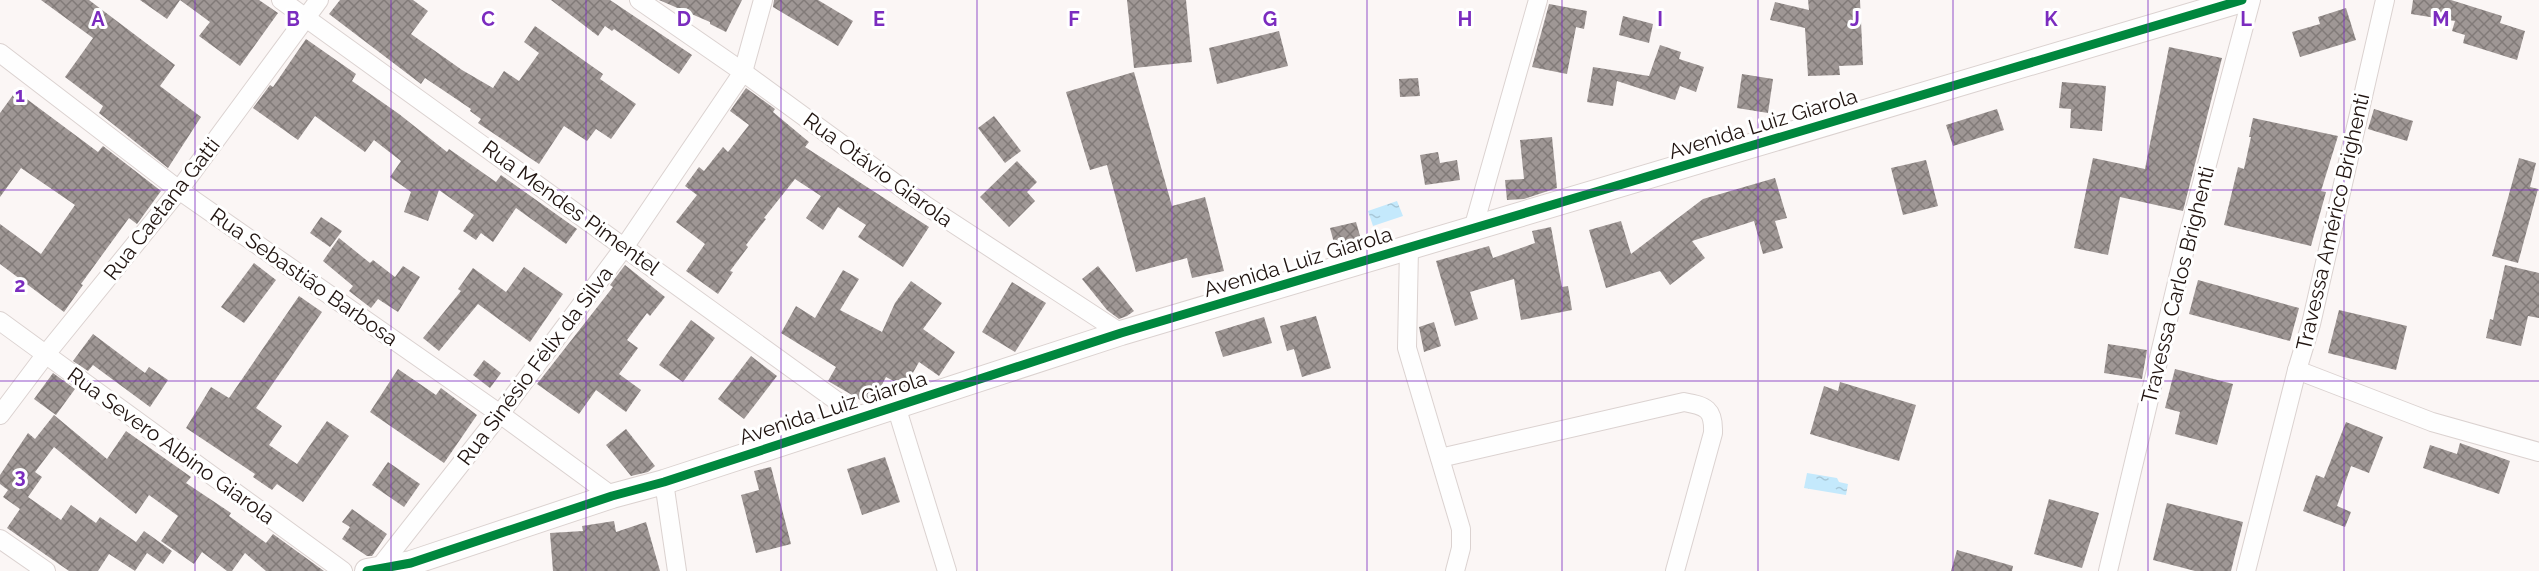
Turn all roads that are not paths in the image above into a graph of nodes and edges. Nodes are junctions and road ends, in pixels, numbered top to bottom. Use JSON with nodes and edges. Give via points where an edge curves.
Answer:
{"nodes":[{"id":1,"x":281,"y":0,"type":"edge"},
{"id":2,"x":319,"y":0,"type":"edge"},
{"id":3,"x":639,"y":0,"type":"edge"},
{"id":4,"x":763,"y":0,"type":"edge"},
{"id":5,"x":1538,"y":0,"type":"edge"},
{"id":6,"x":2242,"y":0,"type":"edge"},
{"id":7,"x":2251,"y":0,"type":"edge"},
{"id":8,"x":2385,"y":0,"type":"edge"},
{"id":9,"x":306,"y":18,"type":"junction"},
{"id":10,"x":0,"y":53,"type":"edge"},
{"id":11,"x":743,"y":72,"type":"junction"},
{"id":12,"x":179,"y":190,"type":"junction"},
{"id":13,"x":1473,"y":229,"type":"junction"},
{"id":14,"x":625,"y":246,"type":"junction"},
{"id":15,"x":1408,"y":248,"type":"junction"},
{"id":16,"x":0,"y":321,"type":"edge"},
{"id":17,"x":1121,"y":333,"type":"junction"},
{"id":18,"x":46,"y":354,"type":"junction"},
{"id":19,"x":2297,"y":370,"type":"junction"},
{"id":20,"x":896,"y":406,"type":"junction"},
{"id":21,"x":500,"y":414,"type":"junction"},
{"id":22,"x":0,"y":415,"type":"edge"},
{"id":23,"x":860,"y":417,"type":"junction"},
{"id":24,"x":2539,"y":452,"type":"edge"},
{"id":25,"x":1440,"y":458,"type":"junction"},
{"id":26,"x":664,"y":482,"type":"junction"},
{"id":27,"x":612,"y":495,"type":"junction"},
{"id":28,"x":0,"y":539,"type":"edge"},
{"id":29,"x":410,"y":567,"type":"edge"},
{"id":30,"x":373,"y":570,"type":"edge"},
{"id":31,"x":46,"y":571,"type":"edge"},
{"id":32,"x":343,"y":571,"type":"edge"},
{"id":33,"x":678,"y":571,"type":"edge"},
{"id":34,"x":947,"y":571,"type":"edge"},
{"id":35,"x":1455,"y":571,"type":"edge"},
{"id":36,"x":1675,"y":571,"type":"edge"},
{"id":37,"x":2108,"y":571,"type":"edge"},
{"id":38,"x":2246,"y":571,"type":"edge"}],
"edges":[{"from":1,"to":9,"type":"street","name":"Rua Mendes Pimentel"},
{"from":2,"to":9,"type":"street","name":"Rua Caetana Gatti"},
{"from":3,"to":11,"type":"street","name":"Rua Otávio Giarola"},
{"from":4,"to":11,"type":"street","name":"Rua Sinésio Félix da Silva"},
{"from":5,"to":13,"type":"street"},
{"from":6,"to":13,"type":"street","name":"Avenida Luiz Giarola"},
{"from":7,"to":37,"type":"street","name":"Travessa Carlos Brighenti","via":[[2189,232]]},
{"from":8,"to":19,"type":"street","name":"Travessa Américo Brighenti"},
{"from":9,"to":12,"type":"street","name":"Rua Caetana Gatti"},
{"from":9,"to":14,"type":"street","name":"Rua Mendes Pimentel"},
{"from":10,"to":12,"type":"street","name":"Rua Sebastião Barbosa"},
{"from":11,"to":14,"type":"street","name":"Rua Sinésio Félix da Silva"},
{"from":11,"to":17,"type":"street","name":"Rua Otávio Giarola","via":[[925,205]]},
{"from":12,"to":18,"type":"street","name":"Rua Caetana Gatti"},
{"from":12,"to":21,"type":"street","name":"Rua Sebastião Barbosa"},
{"from":13,"to":15,"type":"street","name":"Avenida Luiz Giarola"},
{"from":14,"to":21,"type":"street","name":"Rua Sinésio Félix da Silva"},
{"from":14,"to":23,"type":"street","name":"Rua Mendes Pimentel"},
{"from":15,"to":17,"type":"street","name":"Avenida Luiz Giarola"},
{"from":15,"to":25,"type":"street","via":[[1407,348]]},
{"from":16,"to":18,"type":"street","name":"Rua Severo Albino Giarola"},
{"from":17,"to":20,"type":"street","name":"Avenida Luiz Giarola"},
{"from":18,"to":22,"type":"street","name":"Rua Caetana Gatti"},
{"from":18,"to":32,"type":"street","name":"Rua Severo Albino Giarola"},
{"from":19,"to":24,"type":"street","name":"Travessa Américo Brighenti","via":[[2432,422]]},
{"from":19,"to":38,"type":"street"},
{"from":20,"to":23,"type":"street","name":"Avenida Luiz Giarola"},
{"from":20,"to":34,"type":"street"},
{"from":21,"to":27,"type":"street","name":"Rua Sebastião Barbosa"},
{"from":21,"to":30,"type":"street","name":"Rua Sinésio Félix da Silva"},
{"from":23,"to":26,"type":"street","name":"Avenida Luiz Giarola"},
{"from":25,"to":35,"type":"street","via":[[1461,529]]},
{"from":25,"to":36,"type":"street","via":[[1684,402],[1699,404],[1714,419],[1713,433]]},
{"from":26,"to":27,"type":"street","name":"Avenida Luiz Giarola"},
{"from":26,"to":33,"type":"street"},
{"from":27,"to":29,"type":"street","name":"Avenida Luiz Giarola"},
{"from":28,"to":31,"type":"street"},
{"from":29,"to":30,"type":"street","name":"Avenida Luiz Giarola"}]}
